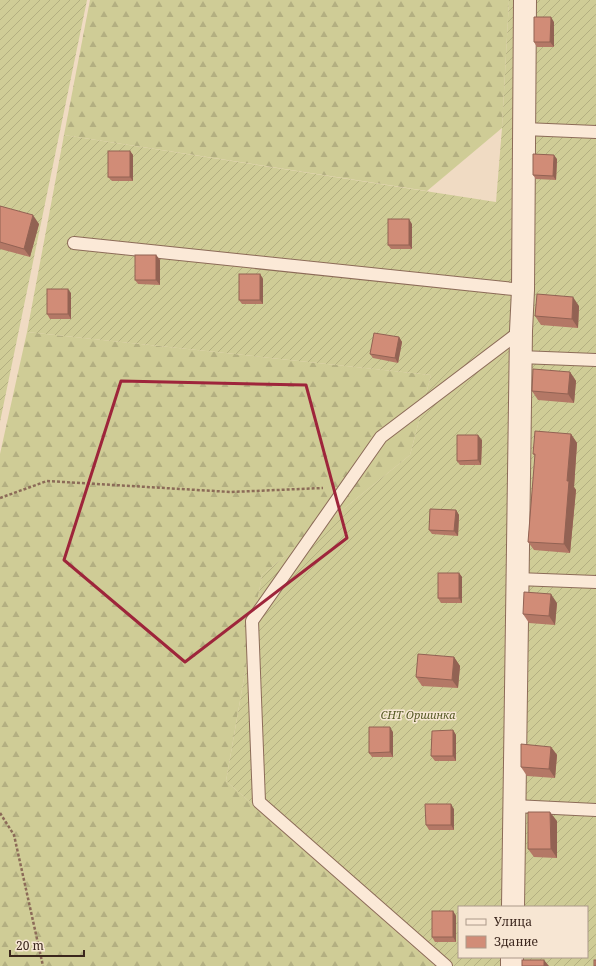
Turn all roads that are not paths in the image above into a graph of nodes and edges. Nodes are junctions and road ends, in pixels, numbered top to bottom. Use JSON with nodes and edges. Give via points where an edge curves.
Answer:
{"nodes":[{"id":1,"x":525,"y":0,"type":"edge"},
{"id":2,"x":524,"y":129,"type":"junction"},
{"id":3,"x":596,"y":132,"type":"edge"},
{"id":4,"x":74,"y":243,"type":"dead end"},
{"id":5,"x":523,"y":290,"type":"junction"},
{"id":6,"x":520,"y":332,"type":"junction"},
{"id":7,"x":520,"y":357,"type":"junction"},
{"id":8,"x":596,"y":360,"type":"edge"},
{"id":9,"x":517,"y":579,"type":"junction"},
{"id":10,"x":596,"y":582,"type":"edge"},
{"id":11,"x":514,"y":806,"type":"junction"},
{"id":12,"x":596,"y":810,"type":"edge"},
{"id":13,"x":513,"y":906,"type":"edge"},
{"id":14,"x":446,"y":966,"type":"edge"}],
"edges":[{"from":1,"to":2,"type":"street"},
{"from":2,"to":3,"type":"lane"},
{"from":2,"to":5,"type":"street"},
{"from":4,"to":5,"type":"lane"},
{"from":5,"to":6,"type":"street"},
{"from":6,"to":7,"type":"street"},
{"from":6,"to":14,"type":"lane","via":[[380,437],[252,621],[259,802]]},
{"from":7,"to":8,"type":"lane"},
{"from":7,"to":9,"type":"street"},
{"from":9,"to":10,"type":"lane"},
{"from":9,"to":11,"type":"street"},
{"from":11,"to":12,"type":"lane"},
{"from":11,"to":13,"type":"street"}]}
